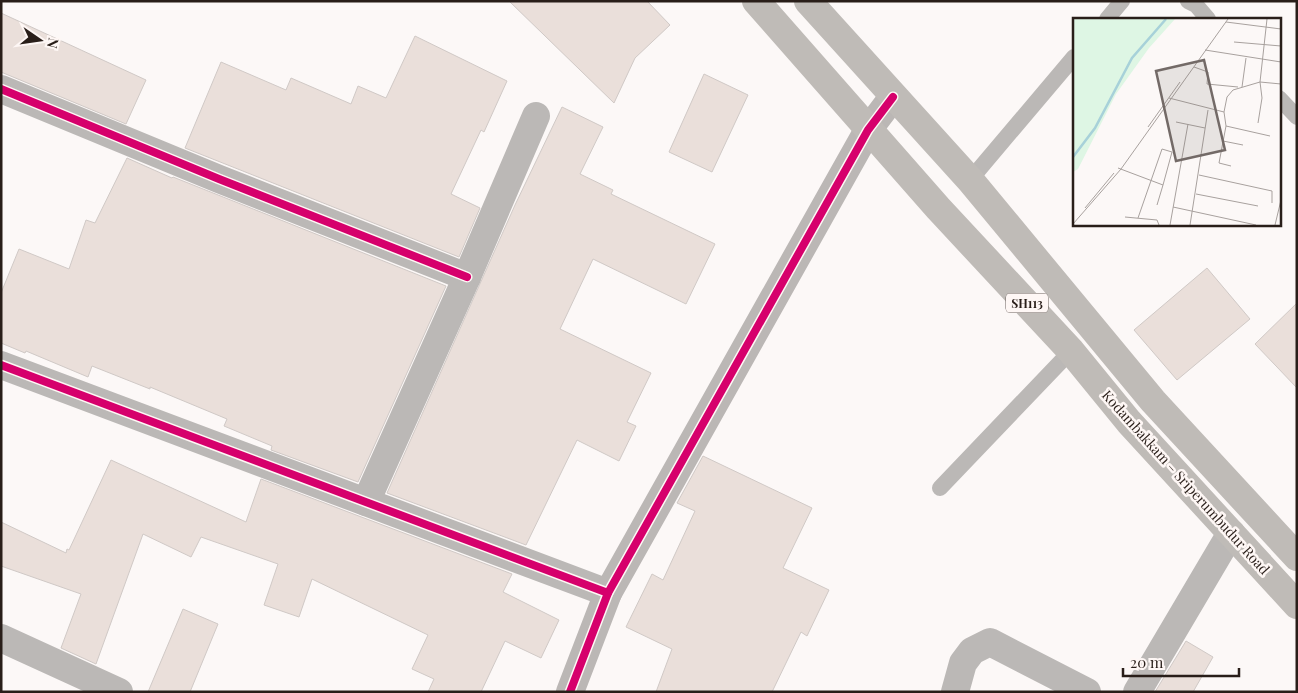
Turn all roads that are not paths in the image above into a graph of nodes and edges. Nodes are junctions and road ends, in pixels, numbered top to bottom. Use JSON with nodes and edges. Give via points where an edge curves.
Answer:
{"nodes":[{"id":1,"x":756,"y":1,"type":"edge"},
{"id":2,"x":808,"y":1,"type":"edge"},
{"id":3,"x":1122,"y":1,"type":"edge"},
{"id":4,"x":1188,"y":1,"type":"edge"},
{"id":5,"x":1108,"y":18,"type":"edge"},
{"id":6,"x":1207,"y":18,"type":"edge"},
{"id":7,"x":1073,"y":58,"type":"edge"},
{"id":8,"x":1,"y":90,"type":"edge"},
{"id":9,"x":893,"y":97,"type":"junction"},
{"id":10,"x":1280,"y":99,"type":"edge"},
{"id":11,"x":536,"y":116,"type":"dead end"},
{"id":12,"x":1297,"y":117,"type":"edge"},
{"id":13,"x":868,"y":130,"type":"junction"},
{"id":14,"x":970,"y":180,"type":"junction"},
{"id":15,"x":467,"y":277,"type":"junction"},
{"id":16,"x":1071,"y":351,"type":"junction"},
{"id":17,"x":1,"y":365,"type":"edge"},
{"id":18,"x":940,"y":488,"type":"dead end"},
{"id":19,"x":366,"y":502,"type":"junction"},
{"id":20,"x":1231,"y":532,"type":"junction"},
{"id":21,"x":1297,"y":557,"type":"edge"},
{"id":22,"x":608,"y":593,"type":"junction"},
{"id":23,"x":1297,"y":605,"type":"edge"},
{"id":24,"x":1,"y":638,"type":"edge"},
{"id":25,"x":118,"y":692,"type":"edge"},
{"id":26,"x":570,"y":692,"type":"edge"},
{"id":27,"x":955,"y":692,"type":"edge"},
{"id":28,"x":1087,"y":692,"type":"edge"},
{"id":29,"x":1137,"y":692,"type":"edge"}],
"edges":[{"from":1,"to":13,"type":"main road","name":"Kodambakkam – Sriperumbudur Road","number":"SH113"},
{"from":2,"to":9,"type":"main road","number":"SH113"},
{"from":3,"to":5,"type":"lane"},
{"from":4,"to":6,"type":"lane"},
{"from":7,"to":14,"type":"lane"},
{"from":8,"to":15,"type":"street"},
{"from":9,"to":13,"type":"street"},
{"from":9,"to":14,"type":"main road","number":"SH113"},
{"from":10,"to":12,"type":"lane"},
{"from":11,"to":15,"type":"street"},
{"from":13,"to":16,"type":"main road","name":"Kodambakkam – Sriperumbudur Road","number":"SH113"},
{"from":13,"to":22,"type":"street"},
{"from":14,"to":21,"type":"main road","number":"SH113","via":[[1153,401]]},
{"from":15,"to":19,"type":"street"},
{"from":16,"to":18,"type":"lane"},
{"from":16,"to":20,"type":"main road","name":"Kodambakkam – Sriperumbudur Road","number":"SH113","via":[[1129,422]]},
{"from":17,"to":19,"type":"street"},
{"from":19,"to":22,"type":"street"},
{"from":20,"to":23,"type":"main road","name":"Kodambakkam – Sriperumbudur Road","number":"SH113"},
{"from":20,"to":29,"type":"street"},
{"from":22,"to":26,"type":"street"},
{"from":24,"to":25,"type":"street"},
{"from":27,"to":28,"type":"street","via":[[963,663],[972,651],[990,642]]}]}
